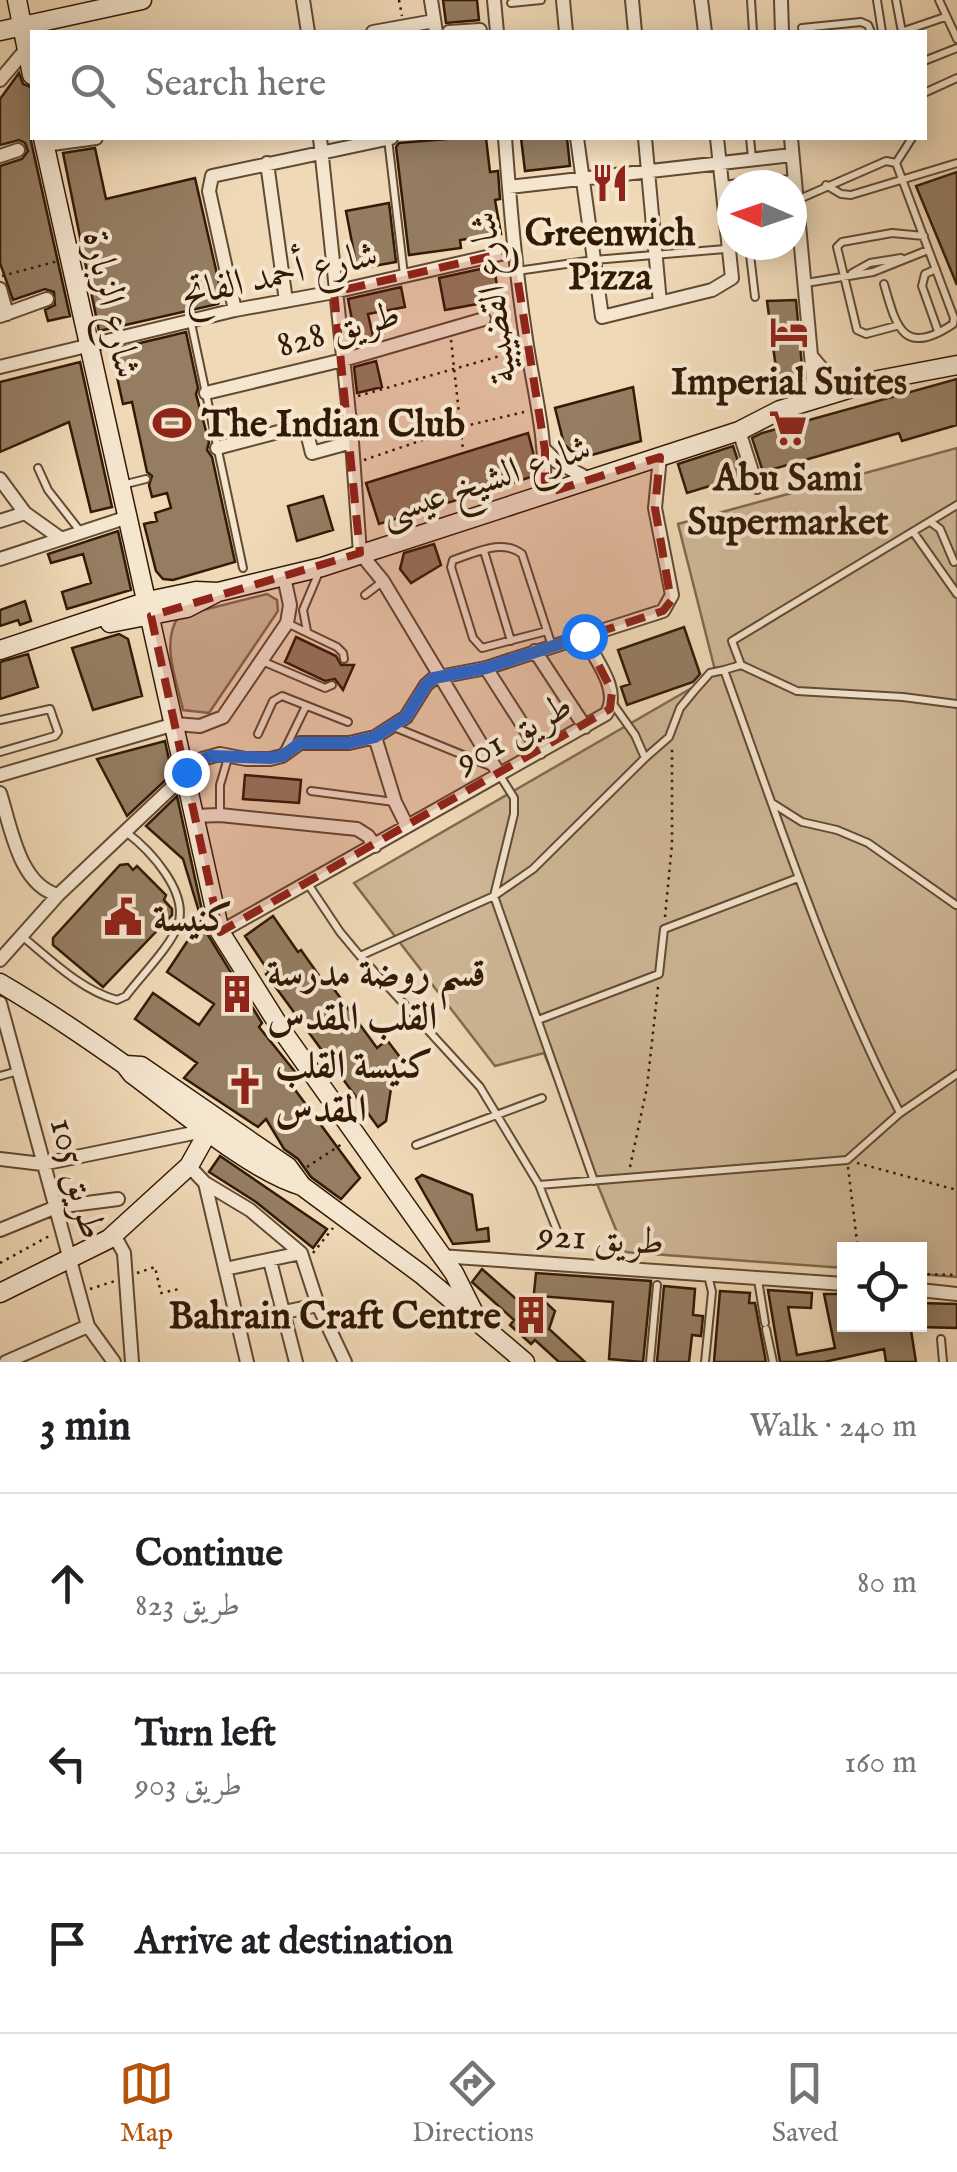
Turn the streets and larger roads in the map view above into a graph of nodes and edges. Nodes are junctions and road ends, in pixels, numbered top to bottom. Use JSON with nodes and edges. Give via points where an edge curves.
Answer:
{"nodes":[{"id":1,"x":17,"y":0,"type":"edge"},
{"id":2,"x":142,"y":0,"type":"edge"},
{"id":3,"x":303,"y":0,"type":"edge"},
{"id":4,"x":432,"y":0,"type":"edge"},
{"id":5,"x":494,"y":0,"type":"edge"},
{"id":6,"x":563,"y":0,"type":"edge"},
{"id":7,"x":632,"y":0,"type":"edge"},
{"id":8,"x":701,"y":0,"type":"edge"},
{"id":9,"x":780,"y":0,"type":"edge"},
{"id":10,"x":435,"y":27,"type":"edge"},
{"id":11,"x":22,"y":28,"type":"junction"},
{"id":12,"x":308,"y":30,"type":"edge"},
{"id":13,"x":398,"y":30,"type":"edge"},
{"id":14,"x":497,"y":30,"type":"edge"},
{"id":15,"x":566,"y":30,"type":"edge"},
{"id":16,"x":635,"y":30,"type":"edge"},
{"id":17,"x":705,"y":30,"type":"edge"},
{"id":18,"x":782,"y":30,"type":"edge"},
{"id":19,"x":0,"y":31,"type":"edge"},
{"id":20,"x":28,"y":47,"type":"junction"},
{"id":21,"x":30,"y":62,"type":"edge"},
{"id":22,"x":0,"y":80,"type":"edge"},
{"id":23,"x":366,"y":140,"type":"edge"},
{"id":24,"x":505,"y":140,"type":"edge"},
{"id":25,"x":577,"y":140,"type":"edge"},
{"id":26,"x":644,"y":140,"type":"edge"},
{"id":27,"x":717,"y":140,"type":"edge"},
{"id":28,"x":791,"y":140,"type":"edge"},
{"id":29,"x":44,"y":141,"type":"edge"},
{"id":30,"x":321,"y":144,"type":"edge"},
{"id":31,"x":18,"y":150,"type":"dead end"},
{"id":32,"x":792,"y":155,"type":"junction"},
{"id":33,"x":0,"y":156,"type":"edge"},
{"id":34,"x":720,"y":162,"type":"junction"},
{"id":35,"x":267,"y":163,"type":"junction"},
{"id":36,"x":793,"y":170,"type":"edge"},
{"id":37,"x":648,"y":171,"type":"junction"},
{"id":38,"x":581,"y":177,"type":"junction"},
{"id":39,"x":509,"y":187,"type":"junction"},
{"id":40,"x":513,"y":251,"type":"junction"},
{"id":41,"x":798,"y":260,"type":"edge"},
{"id":42,"x":0,"y":289,"type":"edge"},
{"id":43,"x":334,"y":292,"type":"junction"},
{"id":44,"x":47,"y":300,"type":"dead end"},
{"id":45,"x":286,"y":301,"type":"junction"},
{"id":46,"x":660,"y":304,"type":"junction"},
{"id":47,"x":235,"y":310,"type":"junction"},
{"id":48,"x":4,"y":315,"type":"edge"},
{"id":49,"x":484,"y":319,"type":"road end"},
{"id":50,"x":90,"y":347,"type":"junction"},
{"id":51,"x":812,"y":356,"type":"junction"},
{"id":52,"x":343,"y":360,"type":"junction"},
{"id":53,"x":953,"y":364,"type":"edge"},
{"id":54,"x":0,"y":367,"type":"edge"},
{"id":55,"x":904,"y":376,"type":"junction"},
{"id":56,"x":862,"y":384,"type":"junction"},
{"id":57,"x":206,"y":393,"type":"road end"},
{"id":58,"x":774,"y":414,"type":"junction"},
{"id":59,"x":739,"y":431,"type":"junction"},
{"id":60,"x":352,"y":442,"type":"junction"},
{"id":61,"x":217,"y":448,"type":"road end"},
{"id":62,"x":546,"y":450,"type":"junction"},
{"id":63,"x":660,"y":458,"type":"junction"},
{"id":64,"x":0,"y":479,"type":"edge"},
{"id":65,"x":589,"y":479,"type":"junction"},
{"id":66,"x":757,"y":487,"type":"dead end"},
{"id":67,"x":543,"y":494,"type":"junction"},
{"id":68,"x":24,"y":513,"type":"junction"},
{"id":69,"x":128,"y":517,"type":"junction"},
{"id":70,"x":0,"y":522,"type":"edge"},
{"id":71,"x":60,"y":538,"type":"junction"},
{"id":72,"x":360,"y":554,"type":"junction"},
{"id":73,"x":0,"y":558,"type":"edge"},
{"id":74,"x":284,"y":577,"type":"junction"},
{"id":75,"x":149,"y":608,"type":"junction"},
{"id":76,"x":584,"y":636,"type":"junction"},
{"id":77,"x":0,"y":650,"type":"edge"},
{"id":78,"x":536,"y":651,"type":"junction"},
{"id":79,"x":486,"y":668,"type":"junction"},
{"id":80,"x":440,"y":676,"type":"junction"},
{"id":81,"x":176,"y":724,"type":"junction"},
{"id":82,"x":584,"y":727,"type":"junction"},
{"id":83,"x":375,"y":737,"type":"junction"},
{"id":84,"x":540,"y":752,"type":"junction"},
{"id":85,"x":495,"y":771,"type":"junction"},
{"id":86,"x":186,"y":772,"type":"junction"},
{"id":87,"x":0,"y":775,"type":"edge"},
{"id":88,"x":0,"y":793,"type":"edge"},
{"id":89,"x":194,"y":816,"type":"junction"},
{"id":90,"x":406,"y":826,"type":"junction"},
{"id":91,"x":6,"y":834,"type":"edge"},
{"id":92,"x":374,"y":846,"type":"junction"},
{"id":93,"x":58,"y":896,"type":"junction"},
{"id":94,"x":220,"y":932,"type":"junction"},
{"id":95,"x":0,"y":960,"type":"edge"},
{"id":96,"x":0,"y":983,"type":"edge"},
{"id":97,"x":0,"y":1000,"type":"edge"},
{"id":98,"x":53,"y":1019,"type":"junction"},
{"id":99,"x":212,"y":1124,"type":"junction"},
{"id":100,"x":0,"y":1159,"type":"edge"},
{"id":101,"x":42,"y":1164,"type":"junction"},
{"id":102,"x":189,"y":1166,"type":"junction"},
{"id":103,"x":205,"y":1183,"type":"junction"},
{"id":104,"x":118,"y":1199,"type":"dead end"},
{"id":105,"x":56,"y":1207,"type":"junction"},
{"id":106,"x":0,"y":1230,"type":"edge"},
{"id":107,"x":114,"y":1235,"type":"junction"},
{"id":108,"x":440,"y":1256,"type":"junction"},
{"id":109,"x":71,"y":1258,"type":"junction"},
{"id":110,"x":304,"y":1258,"type":"junction"},
{"id":111,"x":270,"y":1261,"type":"junction"},
{"id":112,"x":225,"y":1269,"type":"junction"},
{"id":113,"x":837,"y":1284,"type":"edge"},
{"id":114,"x":927,"y":1291,"type":"edge"},
{"id":115,"x":0,"y":1293,"type":"edge"},
{"id":116,"x":957,"y":1294,"type":"edge"},
{"id":117,"x":318,"y":1305,"type":"junction"},
{"id":118,"x":282,"y":1314,"type":"junction"},
{"id":119,"x":477,"y":1319,"type":"junction"},
{"id":120,"x":236,"y":1322,"type":"junction"},
{"id":121,"x":88,"y":1326,"type":"junction"},
{"id":122,"x":3,"y":1361,"type":"edge"},
{"id":123,"x":114,"y":1362,"type":"edge"},
{"id":124,"x":132,"y":1362,"type":"edge"},
{"id":125,"x":247,"y":1362,"type":"edge"},
{"id":126,"x":296,"y":1362,"type":"edge"},
{"id":127,"x":346,"y":1362,"type":"edge"},
{"id":128,"x":525,"y":1362,"type":"edge"}],
"edges":[{"from":1,"to":11,"type":"street"},
{"from":2,"to":11,"type":"street"},
{"from":3,"to":12,"type":"street"},
{"from":4,"to":10,"type":"street"},
{"from":5,"to":14,"type":"street"},
{"from":6,"to":15,"type":"street"},
{"from":7,"to":16,"type":"street"},
{"from":8,"to":17,"type":"street"},
{"from":9,"to":18,"type":"street"},
{"from":10,"to":13,"type":"street"},
{"from":11,"to":19,"type":"street"},
{"from":11,"to":20,"type":"street"},
{"from":20,"to":21,"type":"street"},
{"from":20,"to":22,"type":"street"},
{"from":23,"to":30,"type":"street"},
{"from":24,"to":39,"type":"street","name":"شارع القضيبية"},
{"from":25,"to":38,"type":"street"},
{"from":26,"to":37,"type":"street"},
{"from":27,"to":34,"type":"street"},
{"from":28,"to":32,"type":"street"},
{"from":29,"to":50,"type":"street","name":"شارع الزبارة"},
{"from":30,"to":35,"type":"street"},
{"from":30,"to":43,"type":"street"},
{"from":31,"to":33,"type":"street"},
{"from":32,"to":34,"type":"street"},
{"from":32,"to":36,"type":"street"},
{"from":34,"to":37,"type":"street"},
{"from":34,"to":46,"type":"street","via":[[733,270],[727,284]]},
{"from":35,"to":45,"type":"street"},
{"from":35,"to":47,"type":"street","via":[[216,173],[209,183]]},
{"from":37,"to":38,"type":"street"},
{"from":37,"to":46,"type":"street"},
{"from":38,"to":39,"type":"street"},
{"from":38,"to":46,"type":"street","via":[[602,318]]},
{"from":39,"to":40,"type":"street","name":"شارع القضيبية"},
{"from":40,"to":43,"type":"street","name":"شارع أحمد الفاتح"},
{"from":40,"to":62,"type":"street","name":"شارع القضيبية"},
{"from":41,"to":51,"type":"street"},
{"from":42,"to":48,"type":"street"},
{"from":43,"to":45,"type":"street","name":"شارع أحمد الفاتح"},
{"from":43,"to":52,"type":"street"},
{"from":44,"to":48,"type":"street"},
{"from":45,"to":47,"type":"street","name":"شارع أحمد الفاتح"},
{"from":47,"to":50,"type":"street","name":"شارع أحمد الفاتح"},
{"from":49,"to":52,"type":"street","name":"طريق 828"},
{"from":50,"to":54,"type":"street","name":"شارع أحمد الفاتح"},
{"from":50,"to":69,"type":"street","name":"شارع الزبارة"},
{"from":51,"to":56,"type":"street","via":[[833,382]]},
{"from":51,"to":58,"type":"street","via":[[811,392]]},
{"from":52,"to":57,"type":"street","name":"طريق 828"},
{"from":52,"to":60,"type":"street"},
{"from":53,"to":55,"type":"street","name":"شارع الشيخ عيسى"},
{"from":55,"to":56,"type":"street","name":"شارع الشيخ عيسى"},
{"from":55,"to":58,"type":"street","name":"شارع الشيخ عيسى","via":[[794,416]]},
{"from":56,"to":58,"type":"street","name":"شارع الشيخ عيسى"},
{"from":58,"to":59,"type":"street","name":"شارع الشيخ عيسى"},
{"from":59,"to":63,"type":"street","name":"شارع الشيخ عيسى"},
{"from":59,"to":66,"type":"street"},
{"from":60,"to":61,"type":"street","via":[[312,453],[304,425]]},
{"from":60,"to":72,"type":"street"},
{"from":62,"to":65,"type":"street"},
{"from":62,"to":67,"type":"street","name":"شارع القضيبية"},
{"from":63,"to":65,"type":"street","name":"شارع الشيخ عيسى"},
{"from":63,"to":76,"type":"street","name":"طريق 901","via":[[655,508],[671,601],[655,614]]},
{"from":64,"to":68,"type":"street"},
{"from":65,"to":67,"type":"street","name":"شارع الشيخ عيسى"},
{"from":67,"to":72,"type":"street","name":"شارع الشيخ عيسى"},
{"from":68,"to":70,"type":"street"},
{"from":68,"to":71,"type":"street"},
{"from":69,"to":71,"type":"street"},
{"from":69,"to":75,"type":"street","name":"شارع الزبارة"},
{"from":71,"to":73,"type":"street"},
{"from":72,"to":74,"type":"street","name":"شارع الشيخ عيسى"},
{"from":72,"to":80,"type":"street"},
{"from":74,"to":75,"type":"street","name":"شارع الشيخ عيسى","via":[[218,592],[196,590]]},
{"from":74,"to":81,"type":"street","via":[[287,623],[223,718],[200,726]]},
{"from":75,"to":77,"type":"street","name":"شارع الشيخ عيسى"},
{"from":75,"to":81,"type":"street","name":"شارع الزبارة"},
{"from":76,"to":78,"type":"street"},
{"from":76,"to":82,"type":"street","name":"طريق 901","via":[[613,702]]},
{"from":78,"to":79,"type":"street"},
{"from":78,"to":82,"type":"street"},
{"from":79,"to":80,"type":"street"},
{"from":79,"to":84,"type":"street"},
{"from":80,"to":83,"type":"street","via":[[394,727]]},
{"from":80,"to":85,"type":"street"},
{"from":81,"to":86,"type":"street","name":"شارع الزبارة"},
{"from":81,"to":87,"type":"street"},
{"from":82,"to":84,"type":"street","name":"طريق 901"},
{"from":83,"to":86,"type":"street","via":[[300,743],[282,756],[229,754],[202,759]]},
{"from":83,"to":90,"type":"street"},
{"from":84,"to":85,"type":"street","name":"طريق 901"},
{"from":85,"to":90,"type":"street","name":"طريق 901"},
{"from":86,"to":89,"type":"street","name":"شارع الزبارة"},
{"from":86,"to":93,"type":"street"},
{"from":88,"to":91,"type":"street"},
{"from":89,"to":92,"type":"street","via":[[357,830]]},
{"from":89,"to":94,"type":"street","name":"شارع الزبارة"},
{"from":90,"to":92,"type":"street","name":"طريق 901"},
{"from":91,"to":93,"type":"street","via":[[34,882]]},
{"from":92,"to":94,"type":"street","name":"طريق 901"},
{"from":93,"to":95,"type":"street"},
{"from":94,"to":108,"type":"street","name":"شارع الزبارة"},
{"from":96,"to":98,"type":"street"},
{"from":97,"to":98,"type":"street"},
{"from":97,"to":101,"type":"street","name":"طريق 105"},
{"from":98,"to":99,"type":"street"},
{"from":99,"to":101,"type":"street"},
{"from":99,"to":102,"type":"street"},
{"from":99,"to":119,"type":"street","via":[[274,1175],[298,1181]]},
{"from":100,"to":101,"type":"street"},
{"from":101,"to":105,"type":"street","name":"طريق 105"},
{"from":102,"to":103,"type":"street"},
{"from":102,"to":107,"type":"street"},
{"from":103,"to":110,"type":"street","via":[[250,1210]]},
{"from":103,"to":112,"type":"street"},
{"from":104,"to":105,"type":"street"},
{"from":105,"to":106,"type":"street"},
{"from":105,"to":109,"type":"street","name":"طريق 105"},
{"from":107,"to":109,"type":"street"},
{"from":107,"to":124,"type":"street","via":[[124,1253]]},
{"from":108,"to":113,"type":"street","name":"طريق 921"},
{"from":108,"to":119,"type":"street","name":"شارع الزبارة"},
{"from":109,"to":115,"type":"street"},
{"from":109,"to":121,"type":"street","name":"طريق 105"},
{"from":110,"to":111,"type":"street"},
{"from":110,"to":117,"type":"street"},
{"from":111,"to":112,"type":"street"},
{"from":111,"to":118,"type":"street"},
{"from":112,"to":120,"type":"street"},
{"from":114,"to":116,"type":"street"},
{"from":117,"to":118,"type":"street"},
{"from":117,"to":127,"type":"street"},
{"from":118,"to":120,"type":"street"},
{"from":118,"to":126,"type":"street"},
{"from":119,"to":128,"type":"street"},
{"from":120,"to":125,"type":"street"},
{"from":121,"to":122,"type":"street"},
{"from":121,"to":123,"type":"street","name":"طريق 105"}]}
